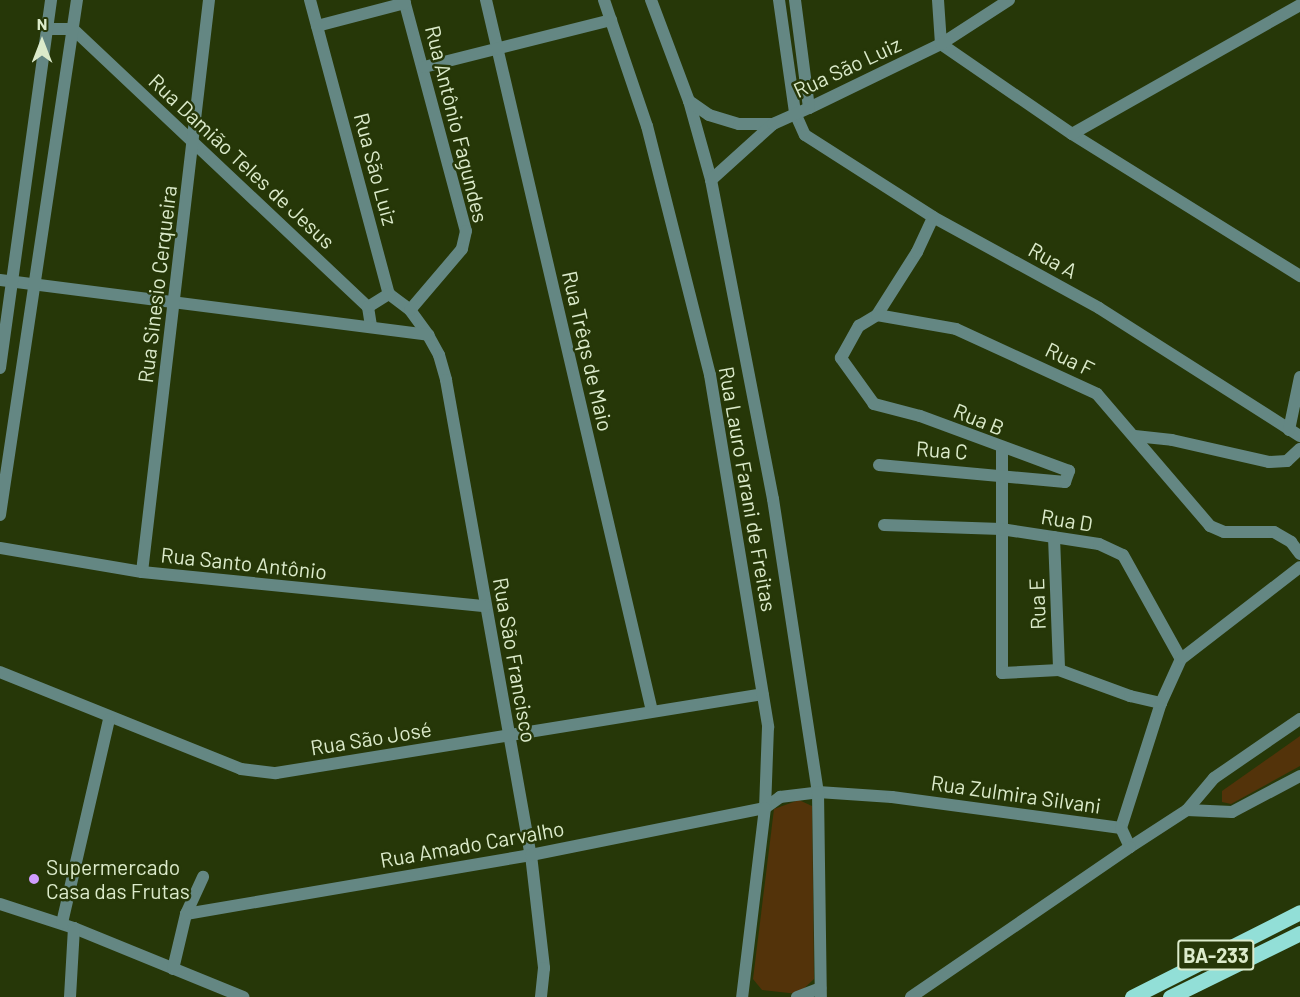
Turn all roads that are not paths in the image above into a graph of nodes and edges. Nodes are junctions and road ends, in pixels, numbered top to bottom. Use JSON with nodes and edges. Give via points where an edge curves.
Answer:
{"nodes":[{"id":1,"x":51,"y":0,"type":"edge"},
{"id":2,"x":77,"y":0,"type":"edge"},
{"id":3,"x":209,"y":0,"type":"edge"},
{"id":4,"x":310,"y":0,"type":"edge"},
{"id":5,"x":486,"y":0,"type":"edge"},
{"id":6,"x":604,"y":0,"type":"edge"},
{"id":7,"x":651,"y":0,"type":"edge"},
{"id":8,"x":779,"y":0,"type":"edge"},
{"id":9,"x":795,"y":0,"type":"edge"},
{"id":10,"x":938,"y":0,"type":"edge"},
{"id":11,"x":1009,"y":0,"type":"edge"},
{"id":12,"x":405,"y":1,"type":"edge"},
{"id":13,"x":1300,"y":5,"type":"edge"},
{"id":14,"x":611,"y":20,"type":"junction"},
{"id":15,"x":317,"y":26,"type":"junction"},
{"id":16,"x":47,"y":29,"type":"junction"},
{"id":17,"x":73,"y":29,"type":"junction"},
{"id":18,"x":941,"y":44,"type":"junction"},
{"id":19,"x":498,"y":49,"type":"junction"},
{"id":20,"x":424,"y":67,"type":"junction"},
{"id":21,"x":689,"y":101,"type":"junction"},
{"id":22,"x":808,"y":108,"type":"junction"},
{"id":23,"x":795,"y":113,"type":"junction"},
{"id":24,"x":773,"y":124,"type":"junction"},
{"id":25,"x":1072,"y":134,"type":"junction"},
{"id":26,"x":194,"y":142,"type":"junction"},
{"id":27,"x":711,"y":180,"type":"junction"},
{"id":28,"x":933,"y":217,"type":"junction"},
{"id":29,"x":1300,"y":276,"type":"edge"},
{"id":30,"x":6,"y":281,"type":"edge"},
{"id":31,"x":32,"y":284,"type":"junction"},
{"id":32,"x":389,"y":294,"type":"junction"},
{"id":33,"x":173,"y":300,"type":"junction"},
{"id":34,"x":368,"y":307,"type":"junction"},
{"id":35,"x":410,"y":310,"type":"junction"},
{"id":36,"x":877,"y":315,"type":"junction"},
{"id":37,"x":371,"y":327,"type":"junction"},
{"id":38,"x":428,"y":334,"type":"junction"},
{"id":39,"x":0,"y":368,"type":"edge"},
{"id":40,"x":1300,"y":377,"type":"edge"},
{"id":41,"x":1295,"y":433,"type":"edge"},
{"id":42,"x":1135,"y":436,"type":"junction"},
{"id":43,"x":4,"y":447,"type":"edge"},
{"id":44,"x":1002,"y":449,"type":"junction"},
{"id":45,"x":1300,"y":449,"type":"edge"},
{"id":46,"x":879,"y":465,"type":"dead end"},
{"id":47,"x":1069,"y":471,"type":"joint"},
{"id":48,"x":1002,"y":473,"type":"junction"},
{"id":49,"x":0,"y":515,"type":"edge"},
{"id":50,"x":884,"y":525,"type":"dead end"},
{"id":51,"x":1001,"y":529,"type":"junction"},
{"id":52,"x":1054,"y":537,"type":"junction"},
{"id":53,"x":0,"y":548,"type":"edge"},
{"id":54,"x":1300,"y":554,"type":"edge"},
{"id":55,"x":1300,"y":567,"type":"edge"},
{"id":56,"x":142,"y":572,"type":"junction"},
{"id":57,"x":485,"y":606,"type":"junction"},
{"id":58,"x":1181,"y":659,"type":"junction"},
{"id":59,"x":1059,"y":670,"type":"junction"},
{"id":60,"x":0,"y":672,"type":"edge"},
{"id":61,"x":763,"y":694,"type":"junction"},
{"id":62,"x":1161,"y":703,"type":"junction"},
{"id":63,"x":652,"y":711,"type":"junction"},
{"id":64,"x":109,"y":719,"type":"junction"},
{"id":65,"x":1300,"y":719,"type":"edge"},
{"id":66,"x":510,"y":735,"type":"junction"},
{"id":67,"x":1300,"y":776,"type":"edge"},
{"id":68,"x":818,"y":792,"type":"junction"},
{"id":69,"x":765,"y":808,"type":"junction"},
{"id":70,"x":1187,"y":810,"type":"junction"},
{"id":71,"x":1121,"y":828,"type":"junction"},
{"id":72,"x":1130,"y":847,"type":"junction"},
{"id":73,"x":531,"y":855,"type":"junction"},
{"id":74,"x":203,"y":877,"type":"dead end"},
{"id":75,"x":0,"y":904,"type":"edge"},
{"id":76,"x":1300,"y":912,"type":"edge"},
{"id":77,"x":186,"y":914,"type":"junction"},
{"id":78,"x":62,"y":923,"type":"junction"},
{"id":79,"x":74,"y":928,"type":"junction"},
{"id":80,"x":1300,"y":933,"type":"edge"},
{"id":81,"x":173,"y":969,"type":"junction"},
{"id":82,"x":820,"y":993,"type":"edge"},
{"id":83,"x":744,"y":996,"type":"edge"},
{"id":84,"x":70,"y":997,"type":"edge"},
{"id":85,"x":243,"y":997,"type":"edge"},
{"id":86,"x":541,"y":997,"type":"edge"},
{"id":87,"x":797,"y":997,"type":"edge"},
{"id":88,"x":911,"y":997,"type":"edge"},
{"id":89,"x":1132,"y":997,"type":"edge"},
{"id":90,"x":1172,"y":997,"type":"edge"}],
"edges":[{"from":1,"to":16,"type":"street"},
{"from":2,"to":17,"type":"street"},
{"from":3,"to":26,"type":"street","name":"Rua Sinesio Cerqueira"},
{"from":4,"to":15,"type":"street","name":"Rua São Luiz"},
{"from":5,"to":19,"type":"street","name":"Rua Trêqs de Maio"},
{"from":6,"to":14,"type":"street","name":"Rua Lauro Farani de Freitas"},
{"from":7,"to":21,"type":"street","name":"Rua Lauro Farani de Freitas"},
{"from":8,"to":23,"type":"street"},
{"from":9,"to":22,"type":"street"},
{"from":10,"to":18,"type":"street"},
{"from":11,"to":18,"type":"street","name":"Rua São Luiz"},
{"from":12,"to":15,"type":"street"},
{"from":12,"to":20,"type":"street","name":"Rua Antônio Fagundes"},
{"from":13,"to":25,"type":"street"},
{"from":14,"to":19,"type":"street"},
{"from":14,"to":61,"type":"street","name":"Rua Lauro Farani de Freitas","via":[[660,170],[710,375]]},
{"from":15,"to":32,"type":"street","name":"Rua São Luiz"},
{"from":16,"to":17,"type":"street"},
{"from":16,"to":30,"type":"street"},
{"from":17,"to":26,"type":"street","name":"Rua Damião Teles de Jesus"},
{"from":17,"to":31,"type":"street"},
{"from":18,"to":22,"type":"street","name":"Rua São Luiz"},
{"from":18,"to":25,"type":"street"},
{"from":19,"to":20,"type":"street"},
{"from":19,"to":63,"type":"street","name":"Rua Trêqs de Maio"},
{"from":20,"to":35,"type":"street","name":"Rua Antônio Fagundes","via":[[463,214],[466,242]]},
{"from":21,"to":24,"type":"street","via":[[710,115],[739,124]]},
{"from":21,"to":27,"type":"street","name":"Rua Lauro Farani de Freitas"},
{"from":22,"to":23,"type":"street","name":"Rua São Luiz"},
{"from":23,"to":24,"type":"street","name":"Rua São Luiz"},
{"from":23,"to":28,"type":"street","name":"Rua A","via":[[805,135]]},
{"from":24,"to":27,"type":"street","name":"Rua São Luiz"},
{"from":25,"to":29,"type":"street"},
{"from":26,"to":33,"type":"street","name":"Rua Sinesio Cerqueira"},
{"from":26,"to":34,"type":"street","name":"Rua Damião Teles de Jesus"},
{"from":27,"to":68,"type":"street","name":"Rua Lauro Farani de Freitas","via":[[773,499]]},
{"from":28,"to":36,"type":"street","via":[[917,252]]},
{"from":28,"to":41,"type":"street","name":"Rua A","via":[[1099,308]]},
{"from":30,"to":31,"type":"street"},
{"from":30,"to":39,"type":"street"},
{"from":31,"to":33,"type":"street"},
{"from":31,"to":43,"type":"street"},
{"from":32,"to":34,"type":"street"},
{"from":32,"to":35,"type":"street"},
{"from":33,"to":37,"type":"street"},
{"from":33,"to":56,"type":"street","name":"Rua Sinesio Cerqueira"},
{"from":34,"to":37,"type":"street"},
{"from":35,"to":38,"type":"street"},
{"from":36,"to":42,"type":"street","name":"Rua F","via":[[956,329],[1075,383],[1106,401]]},
{"from":36,"to":44,"type":"street","name":"Rua B","via":[[858,326],[841,358],[874,404],[920,416]]},
{"from":37,"to":38,"type":"street"},
{"from":38,"to":57,"type":"street","name":"Rua São Francisco","via":[[446,380]]},
{"from":40,"to":41,"type":"street"},
{"from":42,"to":45,"type":"street","via":[[1172,440],[1269,462],[1287,461]]},
{"from":42,"to":54,"type":"street","name":"Rua F","via":[[1210,526],[1224,531],[1274,532],[1291,542]]},
{"from":43,"to":49,"type":"street"},
{"from":44,"to":47,"type":"street","name":"Rua B"},
{"from":44,"to":48,"type":"street"},
{"from":46,"to":48,"type":"street","name":"Rua C"},
{"from":47,"to":48,"type":"street","name":"Rua C","via":[[1065,482]]},
{"from":48,"to":51,"type":"street"},
{"from":50,"to":51,"type":"street","name":"Rua D"},
{"from":51,"to":52,"type":"street","name":"Rua D"},
{"from":51,"to":59,"type":"street","via":[[1002,673]]},
{"from":52,"to":58,"type":"street","name":"Rua D","via":[[1099,544],[1123,555]]},
{"from":52,"to":59,"type":"street","name":"Rua E"},
{"from":53,"to":56,"type":"street","name":"Rua Santo Antônio"},
{"from":55,"to":58,"type":"street"},
{"from":56,"to":57,"type":"street","name":"Rua Santo Antônio"},
{"from":57,"to":66,"type":"street","name":"Rua São Francisco"},
{"from":58,"to":62,"type":"street"},
{"from":59,"to":62,"type":"street"},
{"from":60,"to":64,"type":"street","name":"Rua São José"},
{"from":61,"to":63,"type":"street","name":"Rua São José"},
{"from":61,"to":69,"type":"street","name":"Rua Lauro Farani de Freitas","via":[[768,727]]},
{"from":62,"to":71,"type":"street"},
{"from":63,"to":66,"type":"street","name":"Rua São José"},
{"from":64,"to":66,"type":"street","name":"Rua São José","via":[[241,769],[276,773]]},
{"from":64,"to":78,"type":"street"},
{"from":65,"to":70,"type":"street","via":[[1214,778]]},
{"from":66,"to":73,"type":"street","name":"Rua São Francisco"},
{"from":67,"to":70,"type":"street","via":[[1232,812]]},
{"from":68,"to":69,"type":"street","name":"Rua Zulmira Silvani","via":[[780,797]]},
{"from":68,"to":71,"type":"street","name":"Rua Zulmira Silvani","via":[[903,799]]},
{"from":68,"to":82,"type":"street","name":"Rua Lauro Farani de Freitas"},
{"from":69,"to":73,"type":"street","name":"Rua Amado Carvalho"},
{"from":69,"to":83,"type":"street","name":"Rua Lauro Farani de Freitas"},
{"from":70,"to":72,"type":"street"},
{"from":71,"to":72,"type":"street","name":"Rua Zulmira Silvani"},
{"from":72,"to":88,"type":"street"},
{"from":73,"to":77,"type":"street","name":"Rua Amado Carvalho"},
{"from":73,"to":86,"type":"street","name":"Rua São Francisco","via":[[544,968]]},
{"from":74,"to":77,"type":"street"},
{"from":75,"to":78,"type":"street"},
{"from":76,"to":89,"type":"main road","number":"BA-233"},
{"from":77,"to":81,"type":"street"},
{"from":78,"to":79,"type":"street"},
{"from":79,"to":81,"type":"street"},
{"from":79,"to":84,"type":"street"},
{"from":80,"to":90,"type":"main road","number":"BA-233"},
{"from":81,"to":85,"type":"street"},
{"from":82,"to":87,"type":"street"}]}
